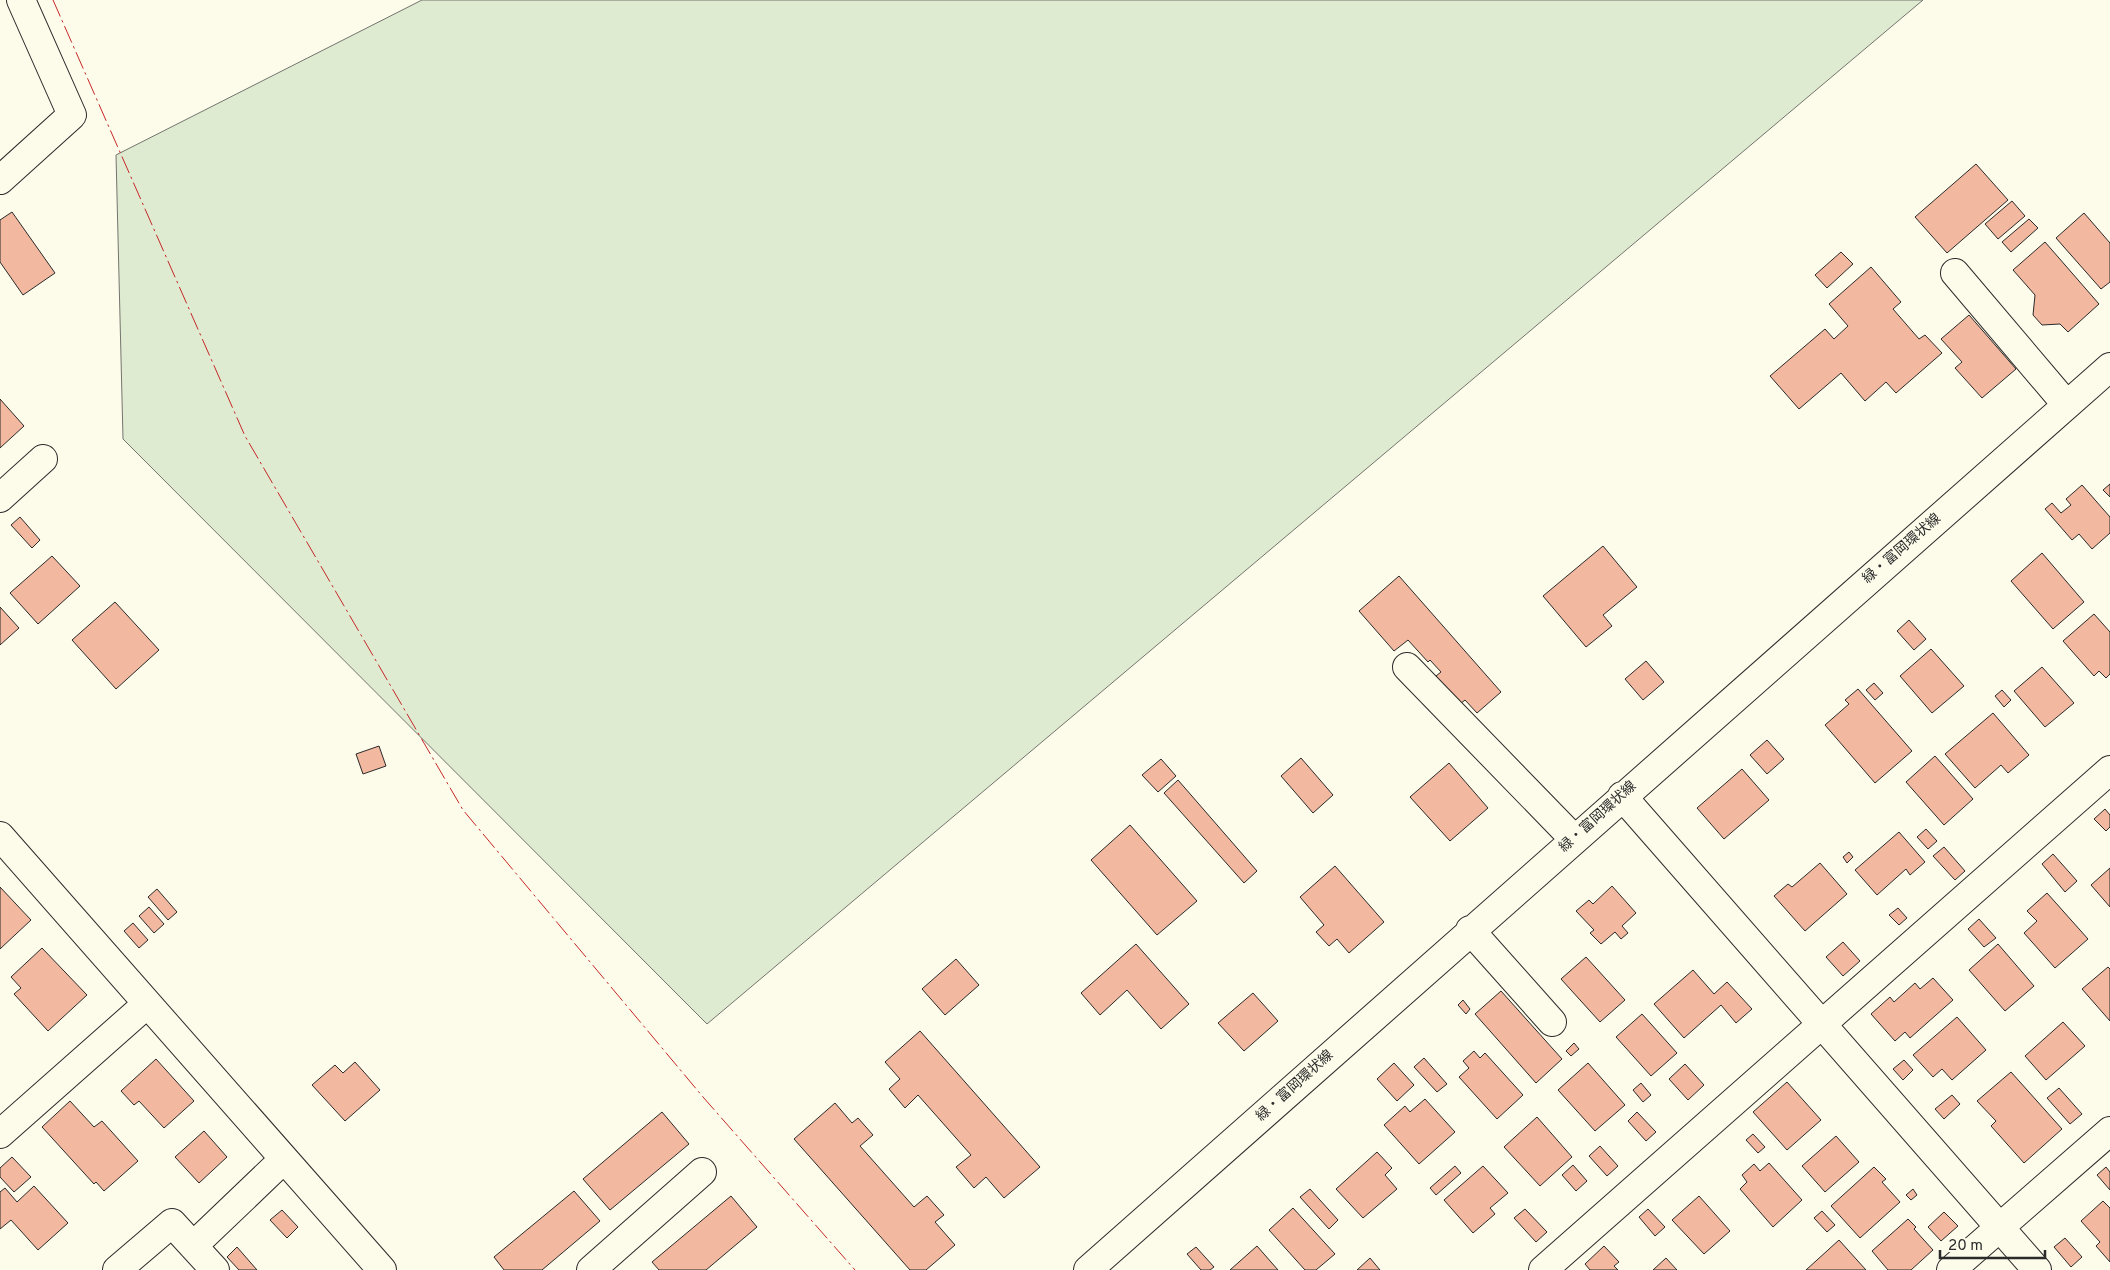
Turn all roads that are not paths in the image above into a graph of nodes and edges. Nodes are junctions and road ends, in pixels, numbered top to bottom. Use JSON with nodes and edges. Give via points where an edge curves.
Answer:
{"nodes":[{"id":1,"x":21,"y":0,"type":"edge"},
{"id":2,"x":0,"y":180,"type":"edge"},
{"id":3,"x":1956,"y":273,"type":"dead end"},
{"id":4,"x":2110,"y":367,"type":"edge"},
{"id":5,"x":2066,"y":404,"type":"junction"},
{"id":6,"x":43,"y":459,"type":"dead end"},
{"id":7,"x":0,"y":498,"type":"edge"},
{"id":8,"x":1407,"y":666,"type":"dead end"},
{"id":9,"x":2110,"y":770,"type":"edge"},
{"id":10,"x":1622,"y":796,"type":"junction"},
{"id":11,"x":0,"y":836,"type":"edge"},
{"id":12,"x":1574,"y":839,"type":"junction"},
{"id":13,"x":1470,"y":930,"type":"junction"},
{"id":14,"x":147,"y":1004,"type":"junction"},
{"id":15,"x":1552,"y":1022,"type":"dead end"},
{"id":16,"x":1821,"y":1026,"type":"junction"},
{"id":17,"x":2110,"y":1131,"type":"edge"},
{"id":18,"x":0,"y":1134,"type":"edge"},
{"id":19,"x":284,"y":1159,"type":"junction"},
{"id":20,"x":702,"y":1172,"type":"dead end"},
{"id":21,"x":2000,"y":1228,"type":"junction"},
{"id":22,"x":193,"y":1246,"type":"junction"},
{"id":23,"x":117,"y":1270,"type":"edge"},
{"id":24,"x":215,"y":1270,"type":"edge"},
{"id":25,"x":382,"y":1270,"type":"edge"},
{"id":26,"x":591,"y":1270,"type":"edge"},
{"id":27,"x":1088,"y":1270,"type":"edge"},
{"id":28,"x":1543,"y":1270,"type":"edge"},
{"id":29,"x":1952,"y":1270,"type":"edge"},
{"id":30,"x":2037,"y":1270,"type":"edge"}],
"edges":[{"from":1,"to":2,"type":"street","via":[[72,115]]},
{"from":3,"to":5,"type":"street"},
{"from":4,"to":5,"type":"street","name":"緑・富岡環状線"},
{"from":5,"to":10,"type":"street","name":"緑・富岡環状線"},
{"from":6,"to":7,"type":"street"},
{"from":8,"to":12,"type":"street"},
{"from":9,"to":16,"type":"street"},
{"from":10,"to":12,"type":"street","name":"緑・富岡環状線"},
{"from":10,"to":16,"type":"street"},
{"from":11,"to":14,"type":"street"},
{"from":12,"to":13,"type":"street","name":"緑・富岡環状線"},
{"from":13,"to":15,"type":"street"},
{"from":13,"to":27,"type":"street","name":"緑・富岡環状線"},
{"from":14,"to":18,"type":"street"},
{"from":14,"to":19,"type":"street"},
{"from":16,"to":21,"type":"street"},
{"from":16,"to":28,"type":"street"},
{"from":17,"to":21,"type":"street"},
{"from":19,"to":22,"type":"street"},
{"from":19,"to":25,"type":"street"},
{"from":20,"to":26,"type":"street"},
{"from":21,"to":29,"type":"street"},
{"from":21,"to":30,"type":"street"},
{"from":22,"to":23,"type":"street","via":[[172,1223]]},
{"from":22,"to":24,"type":"street"}]}
